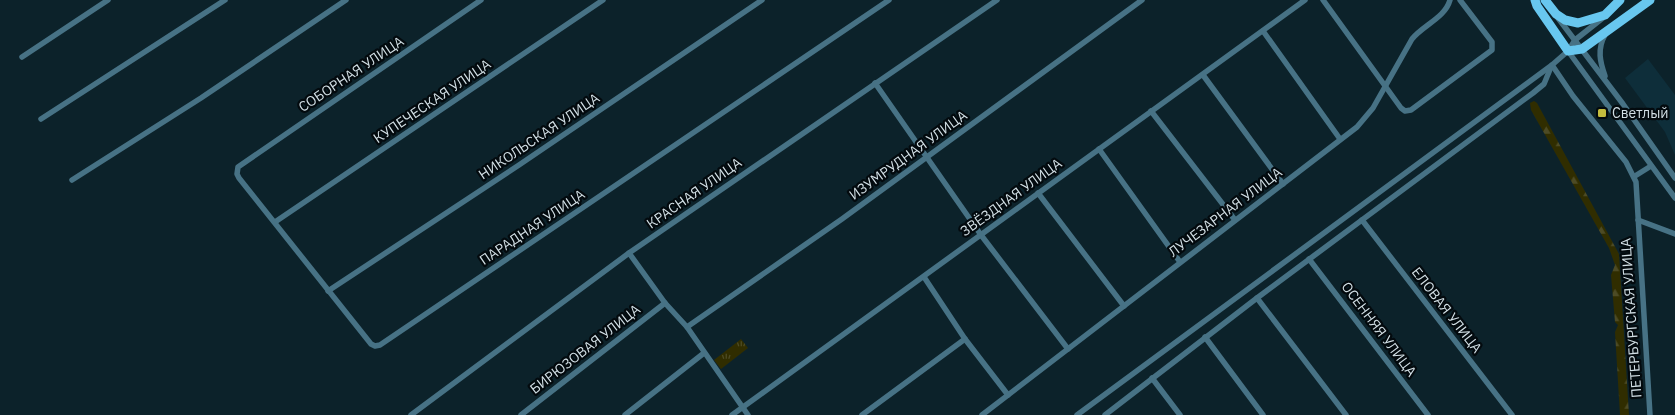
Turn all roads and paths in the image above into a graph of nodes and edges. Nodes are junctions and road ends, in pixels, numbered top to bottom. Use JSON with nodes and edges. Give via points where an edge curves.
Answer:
{"nodes":[{"id":1,"x":108,"y":0,"type":"edge"},
{"id":2,"x":225,"y":0,"type":"edge"},
{"id":3,"x":346,"y":0,"type":"edge"},
{"id":4,"x":481,"y":0,"type":"edge"},
{"id":5,"x":603,"y":0,"type":"edge"},
{"id":6,"x":762,"y":0,"type":"edge"},
{"id":7,"x":889,"y":0,"type":"edge"},
{"id":8,"x":997,"y":0,"type":"edge"},
{"id":9,"x":1142,"y":0,"type":"edge"},
{"id":10,"x":1305,"y":0,"type":"edge"},
{"id":11,"x":1323,"y":0,"type":"edge"},
{"id":12,"x":1450,"y":0,"type":"edge"},
{"id":13,"x":1460,"y":0,"type":"edge"},
{"id":14,"x":1535,"y":0,"type":"edge"},
{"id":15,"x":1545,"y":0,"type":"edge"},
{"id":16,"x":1620,"y":0,"type":"edge"},
{"id":17,"x":1650,"y":0,"type":"edge"},
{"id":18,"x":1556,"y":14,"type":"junction"},
{"id":19,"x":1605,"y":15,"type":"junction"},
{"id":20,"x":1263,"y":31,"type":"junction"},
{"id":21,"x":1606,"y":33,"type":"junction"},
{"id":22,"x":1575,"y":40,"type":"junction"},
{"id":23,"x":1582,"y":49,"type":"junction"},
{"id":24,"x":1568,"y":51,"type":"junction"},
{"id":25,"x":22,"y":57,"type":"dead end"},
{"id":26,"x":1552,"y":65,"type":"junction"},
{"id":27,"x":1203,"y":75,"type":"junction"},
{"id":28,"x":876,"y":83,"type":"junction"},
{"id":29,"x":1607,"y":83,"type":"junction"},
{"id":30,"x":1386,"y":86,"type":"junction"},
{"id":31,"x":1151,"y":111,"type":"junction"},
{"id":32,"x":41,"y":118,"type":"dead end"},
{"id":33,"x":1340,"y":140,"type":"junction"},
{"id":34,"x":1099,"y":149,"type":"junction"},
{"id":35,"x":927,"y":157,"type":"junction"},
{"id":36,"x":1651,"y":166,"type":"junction"},
{"id":37,"x":237,"y":170,"type":"joint"},
{"id":38,"x":1635,"y":176,"type":"junction"},
{"id":39,"x":1675,"y":178,"type":"edge"},
{"id":40,"x":72,"y":180,"type":"dead end"},
{"id":41,"x":1283,"y":184,"type":"junction"},
{"id":42,"x":1038,"y":194,"type":"junction"},
{"id":43,"x":1675,"y":198,"type":"edge"},
{"id":44,"x":1235,"y":220,"type":"junction"},
{"id":45,"x":1362,"y":220,"type":"junction"},
{"id":46,"x":1638,"y":220,"type":"junction"},
{"id":47,"x":275,"y":222,"type":"junction"},
{"id":48,"x":1675,"y":234,"type":"edge"},
{"id":49,"x":981,"y":235,"type":"junction"},
{"id":50,"x":629,"y":253,"type":"junction"},
{"id":51,"x":1309,"y":259,"type":"junction"},
{"id":52,"x":1180,"y":262,"type":"junction"},
{"id":53,"x":924,"y":277,"type":"junction"},
{"id":54,"x":328,"y":292,"type":"junction"},
{"id":55,"x":1256,"y":298,"type":"junction"},
{"id":56,"x":664,"y":303,"type":"junction"},
{"id":57,"x":1124,"y":306,"type":"junction"},
{"id":58,"x":687,"y":327,"type":"junction"},
{"id":59,"x":1205,"y":338,"type":"junction"},
{"id":60,"x":965,"y":339,"type":"junction"},
{"id":61,"x":1068,"y":349,"type":"junction"},
{"id":62,"x":704,"y":353,"type":"junction"},
{"id":63,"x":1152,"y":378,"type":"junction"},
{"id":64,"x":1008,"y":395,"type":"junction"},
{"id":65,"x":742,"y":408,"type":"junction"},
{"id":66,"x":410,"y":415,"type":"edge"},
{"id":67,"x":521,"y":415,"type":"edge"},
{"id":68,"x":625,"y":415,"type":"edge"},
{"id":69,"x":732,"y":415,"type":"edge"},
{"id":70,"x":748,"y":415,"type":"edge"},
{"id":71,"x":862,"y":415,"type":"edge"},
{"id":72,"x":982,"y":415,"type":"edge"},
{"id":73,"x":1077,"y":415,"type":"edge"},
{"id":74,"x":1105,"y":415,"type":"edge"},
{"id":75,"x":1180,"y":415,"type":"edge"},
{"id":76,"x":1263,"y":415,"type":"edge"},
{"id":77,"x":1346,"y":415,"type":"edge"},
{"id":78,"x":1428,"y":415,"type":"edge"},
{"id":79,"x":1512,"y":415,"type":"edge"},
{"id":80,"x":1650,"y":415,"type":"edge"}],
"edges":[{"from":1,"to":25,"type":"street"},
{"from":2,"to":32,"type":"street"},
{"from":3,"to":40,"type":"street"},
{"from":4,"to":37,"type":"street","name":"СОБОРНАЯ УЛИЦА"},
{"from":5,"to":47,"type":"street","name":"КУПЕЧЕСКАЯ УЛИЦА"},
{"from":6,"to":54,"type":"street","name":"НИКОЛЬСКАЯ УЛИЦА"},
{"from":7,"to":54,"type":"street","name":"ПАРАДНАЯ УЛИЦА","via":[[380,345],[371,344]]},
{"from":8,"to":28,"type":"street","name":"КРАСНАЯ УЛИЦА"},
{"from":9,"to":35,"type":"street","name":"ИЗУМРУДНАЯ УЛИЦА"},
{"from":10,"to":20,"type":"street","name":"ЗВЁЗДНАЯ УЛИЦА"},
{"from":11,"to":30,"type":"street"},
{"from":12,"to":30,"type":"street","name":"ЛУЧЕЗАРНАЯ УЛИЦА","via":[[1443,13],[1412,39]]},
{"from":13,"to":30,"type":"street","via":[[1492,42],[1492,50],[1408,111],[1401,108]]},
{"from":14,"to":24,"type":"main road"},
{"from":15,"to":18,"type":"main road"},
{"from":16,"to":19,"type":"main road"},
{"from":17,"to":21,"type":"main road"},
{"from":18,"to":19,"type":"main road","via":[[1578,23]]},
{"from":18,"to":22,"type":"street"},
{"from":19,"to":22,"type":"street"},
{"from":20,"to":27,"type":"street","name":"ЗВЁЗДНАЯ УЛИЦА"},
{"from":20,"to":33,"type":"street"},
{"from":21,"to":23,"type":"main road"},
{"from":21,"to":29,"type":"street","via":[[1601,42],[1600,58]]},
{"from":22,"to":23,"type":"street"},
{"from":22,"to":24,"type":"street"},
{"from":23,"to":24,"type":"main road"},
{"from":23,"to":29,"type":"street"},
{"from":24,"to":26,"type":"street"},
{"from":24,"to":36,"type":"street"},
{"from":26,"to":38,"type":"street"},
{"from":26,"to":45,"type":"street","via":[[1544,84],[1533,93]]},
{"from":26,"to":73,"type":"street"},
{"from":27,"to":31,"type":"street","name":"ЗВЁЗДНАЯ УЛИЦА"},
{"from":27,"to":41,"type":"street"},
{"from":28,"to":35,"type":"street"},
{"from":28,"to":50,"type":"street","name":"КРАСНАЯ УЛИЦА"},
{"from":29,"to":39,"type":"street"},
{"from":30,"to":33,"type":"street","name":"ЛУЧЕЗАРНАЯ УЛИЦА","via":[[1366,118]]},
{"from":31,"to":34,"type":"street","name":"ЗВЁЗДНАЯ УЛИЦА"},
{"from":31,"to":44,"type":"street"},
{"from":33,"to":41,"type":"street","name":"ЛУЧЕЗАРНАЯ УЛИЦА"},
{"from":34,"to":42,"type":"street","name":"ЗВЁЗДНАЯ УЛИЦА"},
{"from":34,"to":52,"type":"street"},
{"from":35,"to":49,"type":"street"},
{"from":35,"to":58,"type":"street","name":"ИЗУМРУДНАЯ УЛИЦА"},
{"from":36,"to":38,"type":"street"},
{"from":36,"to":43,"type":"street"},
{"from":37,"to":47,"type":"street","name":"ПАРАДНАЯ УЛИЦА","via":[[239,178]]},
{"from":38,"to":46,"type":"street","name":"ПЕТЕРБУРГСКАЯ УЛИЦА"},
{"from":41,"to":44,"type":"street","name":"ЛУЧЕЗАРНАЯ УЛИЦА"},
{"from":42,"to":49,"type":"street","name":"ЗВЁЗДНАЯ УЛИЦА"},
{"from":42,"to":57,"type":"street"},
{"from":44,"to":52,"type":"street","name":"ЛУЧЕЗАРНАЯ УЛИЦА"},
{"from":45,"to":51,"type":"street"},
{"from":45,"to":79,"type":"street","name":"ЕЛОВАЯ УЛИЦА"},
{"from":46,"to":48,"type":"street"},
{"from":46,"to":80,"type":"street","name":"ПЕТЕРБУРГСКАЯ УЛИЦА"},
{"from":47,"to":54,"type":"street","name":"ПАРАДНАЯ УЛИЦА"},
{"from":49,"to":53,"type":"street","name":"ЗВЁЗДНАЯ УЛИЦА"},
{"from":49,"to":61,"type":"street"},
{"from":50,"to":56,"type":"street"},
{"from":50,"to":66,"type":"street","name":"КРАСНАЯ УЛИЦА"},
{"from":51,"to":55,"type":"street"},
{"from":51,"to":78,"type":"street","name":"ОСЕННЯЯ УЛИЦА"},
{"from":52,"to":57,"type":"street","name":"ЛУЧЕЗАРНАЯ УЛИЦА"},
{"from":53,"to":60,"type":"street"},
{"from":53,"to":65,"type":"street","name":"ЗВЁЗДНАЯ УЛИЦА"},
{"from":55,"to":59,"type":"street"},
{"from":55,"to":77,"type":"street"},
{"from":56,"to":58,"type":"street"},
{"from":56,"to":67,"type":"street","name":"БИРЮЗОВАЯ УЛИЦА"},
{"from":57,"to":61,"type":"street","name":"ЛУЧЕЗАРНАЯ УЛИЦА"},
{"from":58,"to":62,"type":"street"},
{"from":59,"to":63,"type":"street"},
{"from":59,"to":76,"type":"street"},
{"from":60,"to":64,"type":"street"},
{"from":60,"to":71,"type":"street"},
{"from":61,"to":64,"type":"street","name":"ЛУЧЕЗАРНАЯ УЛИЦА"},
{"from":62,"to":65,"type":"street"},
{"from":62,"to":68,"type":"street"},
{"from":63,"to":74,"type":"street"},
{"from":63,"to":75,"type":"street"},
{"from":64,"to":72,"type":"street","name":"ЛУЧЕЗАРНАЯ УЛИЦА"},
{"from":65,"to":69,"type":"street","name":"ЗВЁЗДНАЯ УЛИЦА"},
{"from":65,"to":70,"type":"street"}]}
